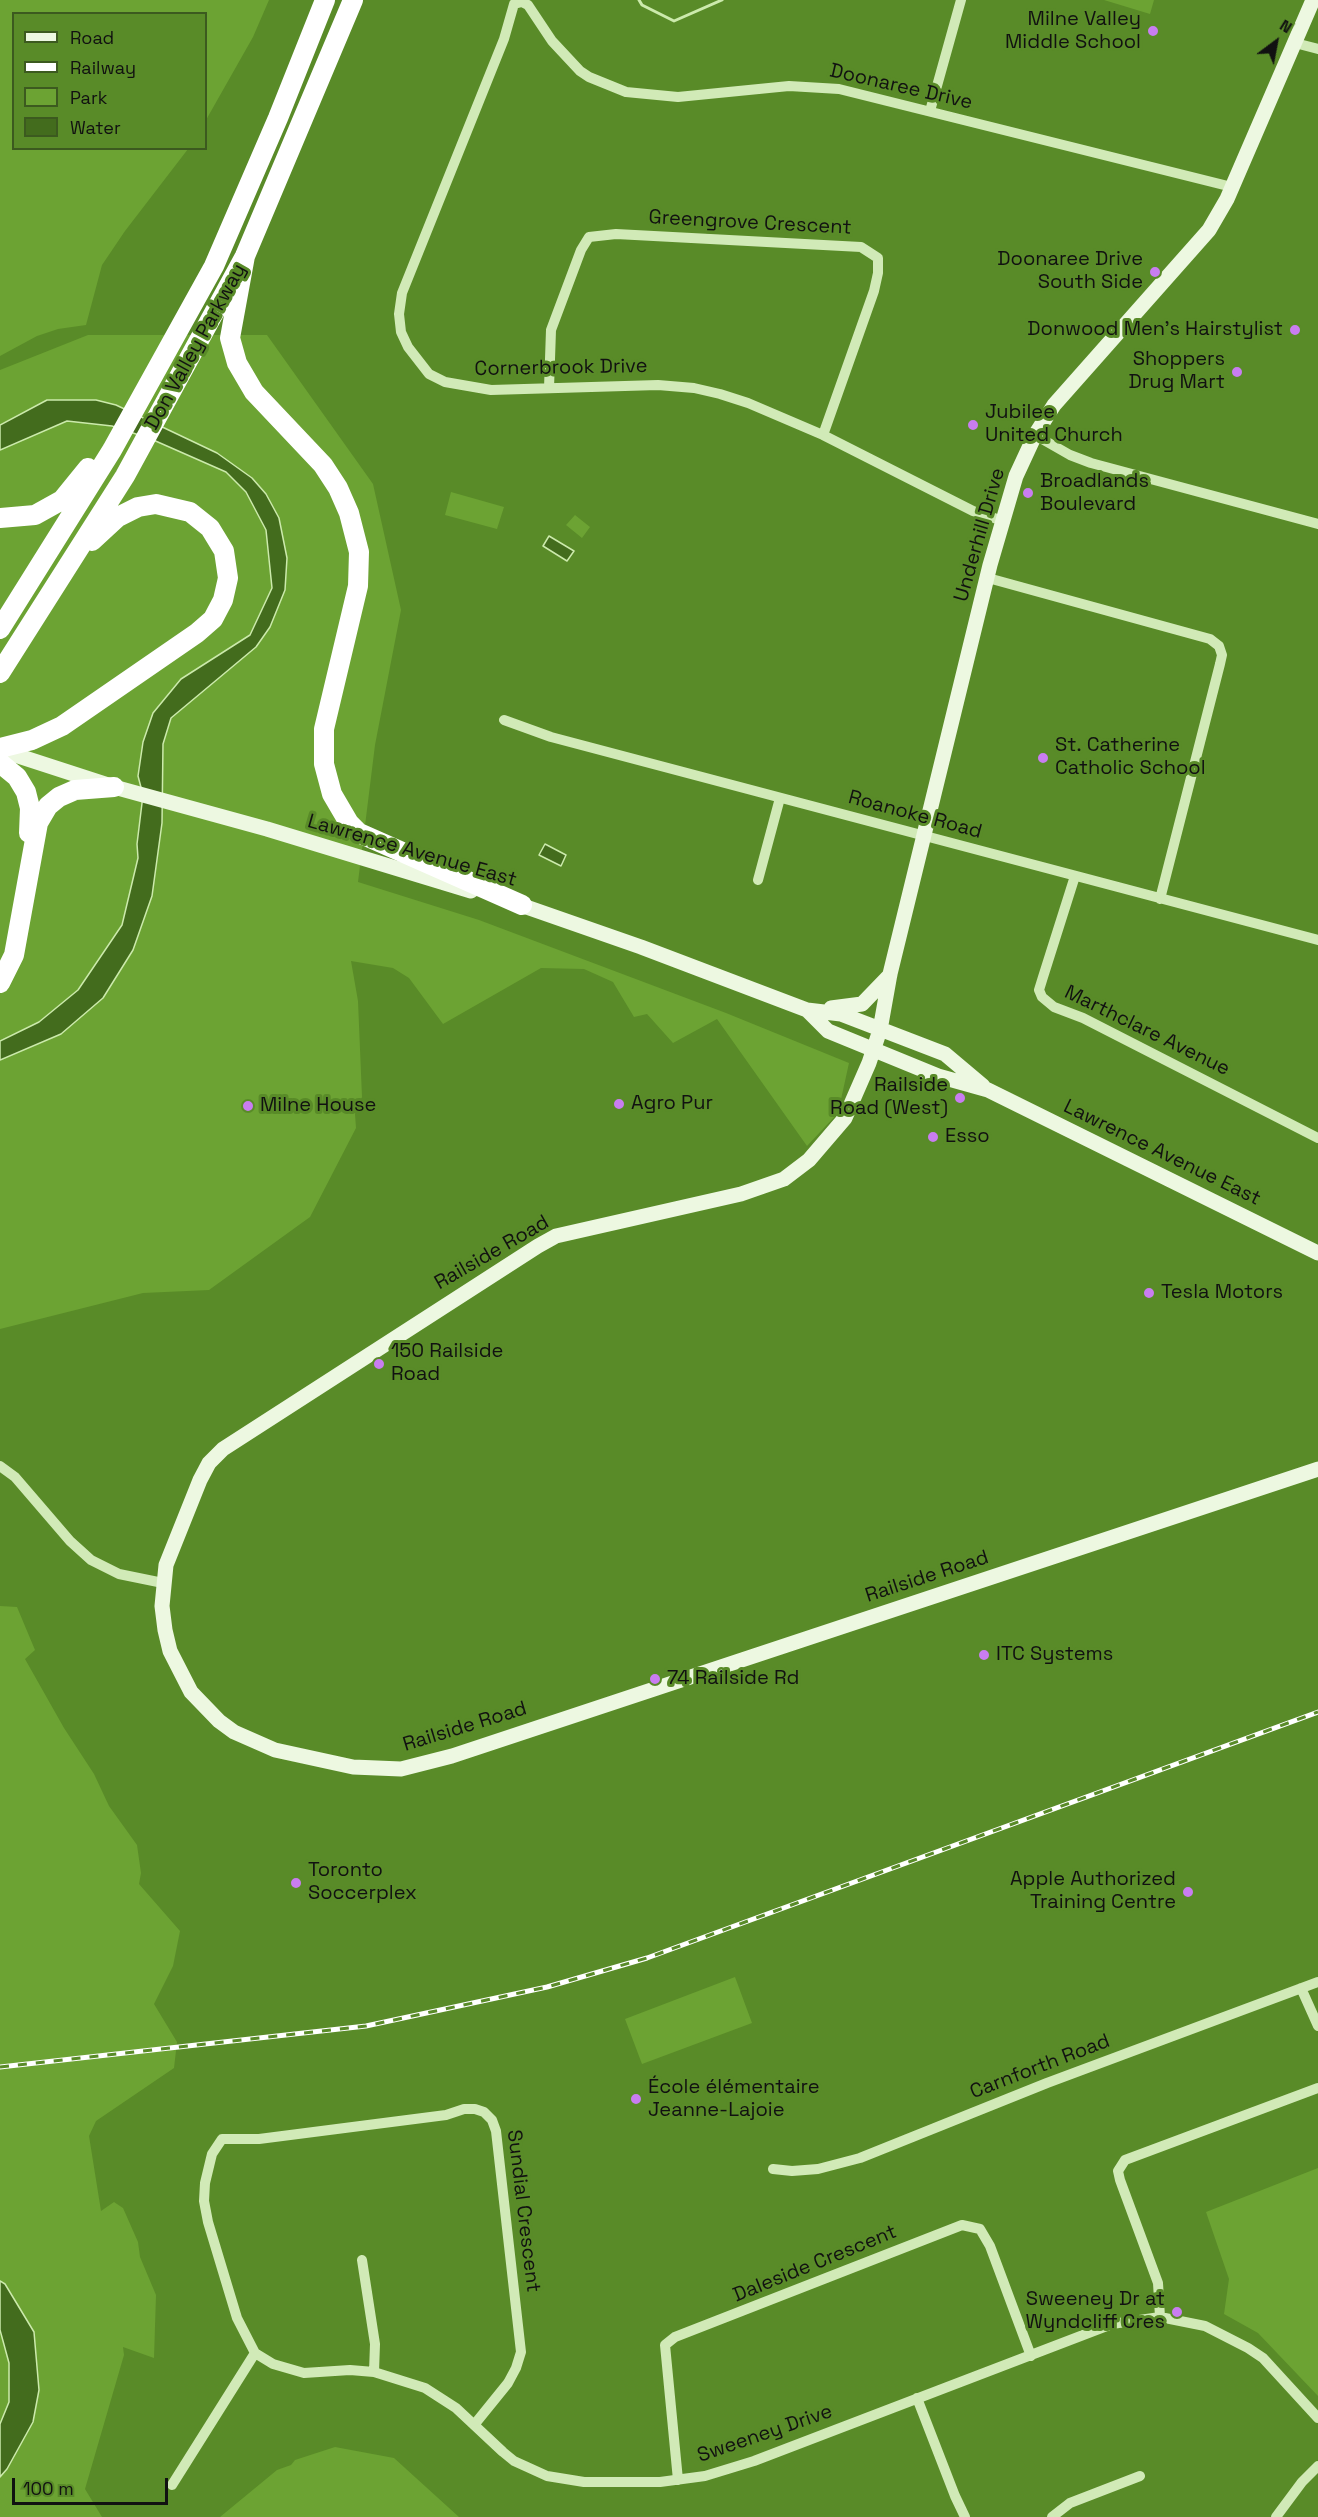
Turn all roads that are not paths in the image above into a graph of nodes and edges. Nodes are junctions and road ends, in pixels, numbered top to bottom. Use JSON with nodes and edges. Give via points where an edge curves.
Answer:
{"nodes":[{"id":1,"x":325,"y":0,"type":"edge"},
{"id":2,"x":352,"y":0,"type":"edge"},
{"id":3,"x":961,"y":0,"type":"edge"},
{"id":4,"x":1313,"y":0,"type":"edge"},
{"id":5,"x":522,"y":2,"type":"joint"},
{"id":6,"x":1295,"y":43,"type":"junction"},
{"id":7,"x":1318,"y":49,"type":"edge"},
{"id":8,"x":930,"y":111,"type":"junction"},
{"id":9,"x":1232,"y":187,"type":"junction"},
{"id":10,"x":245,"y":256,"type":"junction"},
{"id":11,"x":549,"y":388,"type":"junction"},
{"id":12,"x":823,"y":435,"type":"junction"},
{"id":13,"x":1035,"y":435,"type":"junction"},
{"id":14,"x":112,"y":450,"type":"junction"},
{"id":15,"x":0,"y":518,"type":"edge"},
{"id":16,"x":1002,"y":521,"type":"junction"},
{"id":17,"x":1318,"y":524,"type":"edge"},
{"id":18,"x":69,"y":565,"type":"junction"},
{"id":19,"x":988,"y":578,"type":"junction"},
{"id":20,"x":0,"y":629,"type":"edge"},
{"id":21,"x":0,"y":673,"type":"edge"},
{"id":22,"x":504,"y":720,"type":"dead end"},
{"id":23,"x":0,"y":749,"type":"edge"},
{"id":24,"x":0,"y":763,"type":"edge"},
{"id":25,"x":114,"y":788,"type":"junction"},
{"id":26,"x":780,"y":798,"type":"junction"},
{"id":27,"x":925,"y":836,"type":"junction"},
{"id":28,"x":1075,"y":876,"type":"junction"},
{"id":29,"x":758,"y":880,"type":"dead end"},
{"id":30,"x":1160,"y":899,"type":"junction"},
{"id":31,"x":522,"y":905,"type":"junction"},
{"id":32,"x":1318,"y":940,"type":"edge"},
{"id":33,"x":0,"y":968,"type":"edge"},
{"id":34,"x":890,"y":974,"type":"junction"},
{"id":35,"x":0,"y":983,"type":"edge"},
{"id":36,"x":807,"y":1010,"type":"junction"},
{"id":37,"x":880,"y":1030,"type":"junction"},
{"id":38,"x":873,"y":1050,"type":"junction"},
{"id":39,"x":988,"y":1090,"type":"junction"},
{"id":40,"x":1318,"y":1138,"type":"edge"},
{"id":41,"x":1318,"y":1253,"type":"edge"},
{"id":42,"x":0,"y":1466,"type":"edge"},
{"id":43,"x":1318,"y":1469,"type":"edge"},
{"id":44,"x":163,"y":1583,"type":"junction"},
{"id":45,"x":1318,"y":1982,"type":"edge"},
{"id":46,"x":1301,"y":1988,"type":"junction"},
{"id":47,"x":1318,"y":2026,"type":"edge"},
{"id":48,"x":1318,"y":2088,"type":"edge"},
{"id":49,"x":773,"y":2169,"type":"dead end"},
{"id":50,"x":362,"y":2260,"type":"dead end"},
{"id":51,"x":1160,"y":2317,"type":"junction"},
{"id":52,"x":255,"y":2353,"type":"junction"},
{"id":53,"x":1031,"y":2356,"type":"junction"},
{"id":54,"x":374,"y":2372,"type":"junction"},
{"id":55,"x":917,"y":2398,"type":"junction"},
{"id":56,"x":1318,"y":2418,"type":"edge"},
{"id":57,"x":474,"y":2425,"type":"junction"},
{"id":58,"x":1318,"y":2466,"type":"edge"},
{"id":59,"x":1140,"y":2476,"type":"dead end"},
{"id":60,"x":678,"y":2480,"type":"junction"},
{"id":61,"x":172,"y":2485,"type":"dead end"},
{"id":62,"x":965,"y":2517,"type":"edge"},
{"id":63,"x":1052,"y":2517,"type":"edge"},
{"id":64,"x":1276,"y":2517,"type":"edge"}],
"edges":[{"from":1,"to":14,"type":"highway","name":"Don Valley Parkway","via":[[214,266]]},
{"from":2,"to":10,"type":"highway","name":"Don Valley Parkway"},
{"from":3,"to":8,"type":"street"},
{"from":4,"to":6,"type":"street","name":"Underhill Drive"},
{"from":5,"to":8,"type":"street","name":"Doonaree Drive","via":[[534,11],[552,41],[580,71],[627,92],[678,97],[815,87],[861,93]]},
{"from":5,"to":11,"type":"street","name":"Cornerbrook Drive","via":[[516,2],[510,13],[504,39],[402,292],[399,314],[408,347],[429,374],[445,382],[490,390]]},
{"from":6,"to":7,"type":"street"},
{"from":6,"to":9,"type":"street","name":"Underhill Drive"},
{"from":8,"to":9,"type":"street","name":"Doonaree Drive"},
{"from":9,"to":13,"type":"street","name":"Underhill Drive","via":[[1209,230],[1054,405]]},
{"from":10,"to":18,"type":"highway","name":"Don Valley Parkway","via":[[124,476]]},
{"from":10,"to":31,"type":"highway","via":[[230,338],[237,363],[254,393],[322,465],[338,488],[359,552],[358,585],[324,729],[324,764],[332,794],[359,833]]},
{"from":11,"to":12,"type":"street","name":"Cornerbrook Drive","via":[[694,388],[742,400]]},
{"from":11,"to":12,"type":"street","name":"Greengrove Crescent","via":[[554,320],[589,237],[616,234],[861,247],[878,258],[878,273]]},
{"from":12,"to":16,"type":"street","name":"Cornerbrook Drive","via":[[973,511]]},
{"from":13,"to":16,"type":"street","name":"Underhill Drive","via":[[1016,476]]},
{"from":13,"to":17,"type":"street","via":[[1091,463]]},
{"from":14,"to":15,"type":"highway","via":[[92,463],[62,500],[35,515]]},
{"from":14,"to":20,"type":"highway","name":"Don Valley Parkway"},
{"from":16,"to":19,"type":"street","name":"Underhill Drive"},
{"from":18,"to":21,"type":"highway","name":"Don Valley Parkway"},
{"from":18,"to":23,"type":"highway","via":[[118,517],[130,509],[156,504],[190,513],[210,528],[224,551],[228,578],[219,609],[197,633],[62,726]]},
{"from":19,"to":27,"type":"street","name":"Underhill Drive"},
{"from":19,"to":30,"type":"street","via":[[1209,639],[1219,646],[1220,664]]},
{"from":22,"to":26,"type":"street","name":"Roanoke Road","via":[[535,732]]},
{"from":23,"to":25,"type":"street","name":"Lawrence Avenue East"},
{"from":24,"to":33,"type":"highway","via":[[17,777],[27,792],[30,808],[30,828],[7,953]]},
{"from":25,"to":31,"type":"street","name":"Lawrence Avenue East"},
{"from":25,"to":35,"type":"highway","via":[[75,790],[59,797],[38,823],[15,955]]},
{"from":26,"to":27,"type":"street","name":"Roanoke Road"},
{"from":26,"to":29,"type":"street"},
{"from":27,"to":28,"type":"street","name":"Roanoke Road"},
{"from":27,"to":34,"type":"street","name":"Underhill Drive"},
{"from":28,"to":30,"type":"street","name":"Roanoke Road"},
{"from":28,"to":40,"type":"street","name":"Marthclare Avenue","via":[[1039,990],[1042,997],[1054,1007],[1083,1018]]},
{"from":30,"to":32,"type":"street","name":"Roanoke Road"},
{"from":31,"to":36,"type":"street","name":"Lawrence Avenue East"},
{"from":34,"to":36,"type":"street","via":[[862,1004]]},
{"from":34,"to":37,"type":"street","name":"Underhill Drive"},
{"from":36,"to":37,"type":"street","name":"Lawrence Avenue East","via":[[841,1014]]},
{"from":36,"to":38,"type":"street","name":"Lawrence Avenue East","via":[[828,1030]]},
{"from":37,"to":38,"type":"street","name":"Underhill Drive"},
{"from":37,"to":39,"type":"street","name":"Lawrence Avenue East","via":[[945,1054]]},
{"from":38,"to":39,"type":"street","name":"Lawrence Avenue East","via":[[938,1076]]},
{"from":38,"to":44,"type":"street","name":"Railside Road","via":[[845,1118],[810,1160],[784,1179],[741,1194],[556,1236],[223,1449],[209,1463],[192,1498],[169,1556]]},
{"from":39,"to":41,"type":"street","name":"Lawrence Avenue East"},
{"from":42,"to":44,"type":"street","via":[[15,1477],[91,1560],[119,1574]]},
{"from":43,"to":44,"type":"street","name":"Railside Road","via":[[462,1753],[401,1768],[353,1767],[275,1749],[248,1739],[219,1721],[192,1692],[170,1651]]},
{"from":45,"to":46,"type":"street","name":"Carnforth Road"},
{"from":46,"to":47,"type":"street"},
{"from":46,"to":49,"type":"street","name":"Carnforth Road","via":[[1047,2082],[860,2158],[818,2169]]},
{"from":48,"to":51,"type":"street","via":[[1125,2160],[1119,2171],[1120,2180],[1158,2283]]},
{"from":50,"to":54,"type":"street","via":[[375,2344]]},
{"from":51,"to":53,"type":"street","name":"Sweeney Drive","via":[[1112,2324]]},
{"from":51,"to":56,"type":"street","name":"Sweeney Drive","via":[[1205,2326],[1248,2348],[1263,2358]]},
{"from":52,"to":54,"type":"street","name":"Sweeney Drive","via":[[273,2364],[304,2373]]},
{"from":52,"to":57,"type":"street","name":"Sundial Crescent","via":[[237,2318],[204,2201],[212,2154],[222,2139],[259,2139],[475,2109],[492,2120],[496,2131],[521,2352],[508,2383]]},
{"from":52,"to":61,"type":"street"},
{"from":53,"to":55,"type":"street","name":"Sweeney Drive"},
{"from":53,"to":60,"type":"street","name":"Daleside Crescent","via":[[990,2246],[980,2229],[962,2225],[675,2337],[665,2345]]},
{"from":54,"to":57,"type":"street","name":"Sweeney Drive","via":[[425,2388]]},
{"from":55,"to":60,"type":"street","name":"Sweeney Drive","via":[[754,2462]]},
{"from":55,"to":62,"type":"street"},
{"from":57,"to":60,"type":"street","name":"Sweeney Drive","via":[[514,2461],[547,2476],[584,2482]]},
{"from":58,"to":64,"type":"street"},
{"from":59,"to":63,"type":"street","via":[[1070,2503]]}]}
